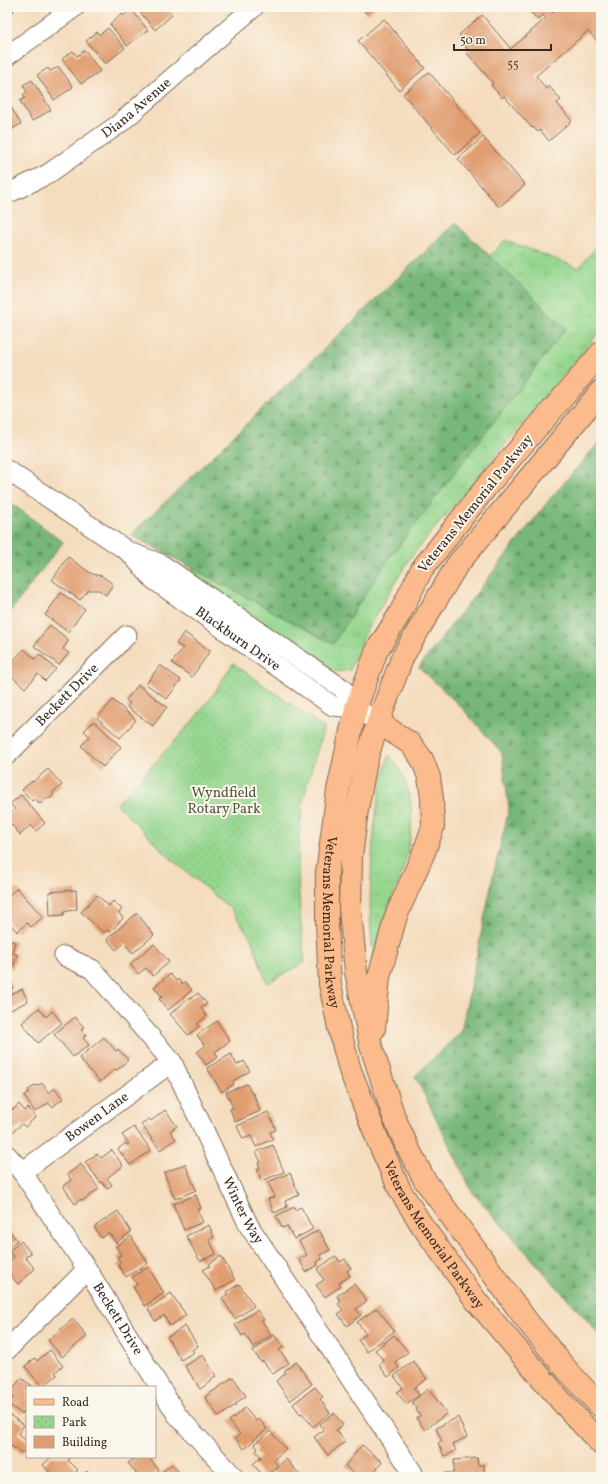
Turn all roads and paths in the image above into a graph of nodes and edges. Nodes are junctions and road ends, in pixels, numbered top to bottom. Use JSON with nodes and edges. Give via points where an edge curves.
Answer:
{"nodes":[{"id":1,"x":74,"y":7,"type":"edge"},
{"id":2,"x":254,"y":7,"type":"edge"},
{"id":3,"x":7,"y":56,"type":"edge"},
{"id":4,"x":7,"y":194,"type":"edge"},
{"id":5,"x":601,"y":353,"type":"edge"},
{"id":6,"x":601,"y":391,"type":"edge"},
{"id":7,"x":7,"y":470,"type":"edge"},
{"id":8,"x":127,"y":635,"type":"dead end"},
{"id":9,"x":356,"y":708,"type":"junction"},
{"id":10,"x":378,"y":722,"type":"junction"},
{"id":11,"x":7,"y":755,"type":"edge"},
{"id":12,"x":64,"y":956,"type":"dead end"},
{"id":13,"x":371,"y":1046,"type":"junction"},
{"id":14,"x":172,"y":1062,"type":"junction"},
{"id":15,"x":7,"y":1155,"type":"edge"},
{"id":16,"x":22,"y":1172,"type":"junction"},
{"id":17,"x":87,"y":1269,"type":"junction"},
{"id":18,"x":7,"y":1350,"type":"edge"},
{"id":19,"x":601,"y":1407,"type":"edge"},
{"id":20,"x":601,"y":1444,"type":"edge"},
{"id":21,"x":234,"y":1477,"type":"edge"},
{"id":22,"x":413,"y":1477,"type":"edge"}],
"edges":[{"from":1,"to":3,"type":"street"},
{"from":2,"to":4,"type":"street","name":"Diana Avenue","via":[[119,124],[48,174]]},
{"from":5,"to":9,"type":"main road","name":"Veterans Memorial Parkway","via":[[487,486],[422,569],[377,650]]},
{"from":6,"to":10,"type":"main road","name":"Veterans Memorial Parkway","via":[[457,565],[403,656]]},
{"from":7,"to":9,"type":"street","name":"Blackburn Drive","via":[[129,552],[161,564],[343,689]]},
{"from":8,"to":11,"type":"street","name":"Beckett Drive"},
{"from":9,"to":10,"type":"street","name":"Blackburn Drive"},
{"from":9,"to":20,"type":"main road","name":"Veterans Memorial Parkway","via":[[338,790],[330,843],[326,923],[330,984],[350,1070],[400,1190],[421,1224],[477,1302]]},
{"from":10,"to":13,"type":"main road","name":"Veterans Memorial Parkway","via":[[366,761],[357,810],[350,910],[356,972]]},
{"from":10,"to":13,"type":"main road","via":[[411,744],[422,760],[429,777],[433,827],[396,916],[379,978]]},
{"from":12,"to":14,"type":"street","name":"Winter Way","via":[[92,969]]},
{"from":13,"to":19,"type":"main road","name":"Veterans Memorial Parkway","via":[[394,1117],[424,1179],[527,1322]]},
{"from":14,"to":16,"type":"street","name":"Bowen Lane"},
{"from":14,"to":22,"type":"street","name":"Winter Way","via":[[249,1226],[413,1473]]},
{"from":15,"to":16,"type":"street","name":"Beckett Drive"},
{"from":16,"to":17,"type":"street","name":"Beckett Drive"},
{"from":17,"to":18,"type":"street"},
{"from":17,"to":21,"type":"street","name":"Beckett Drive","via":[[177,1415]]}]}
